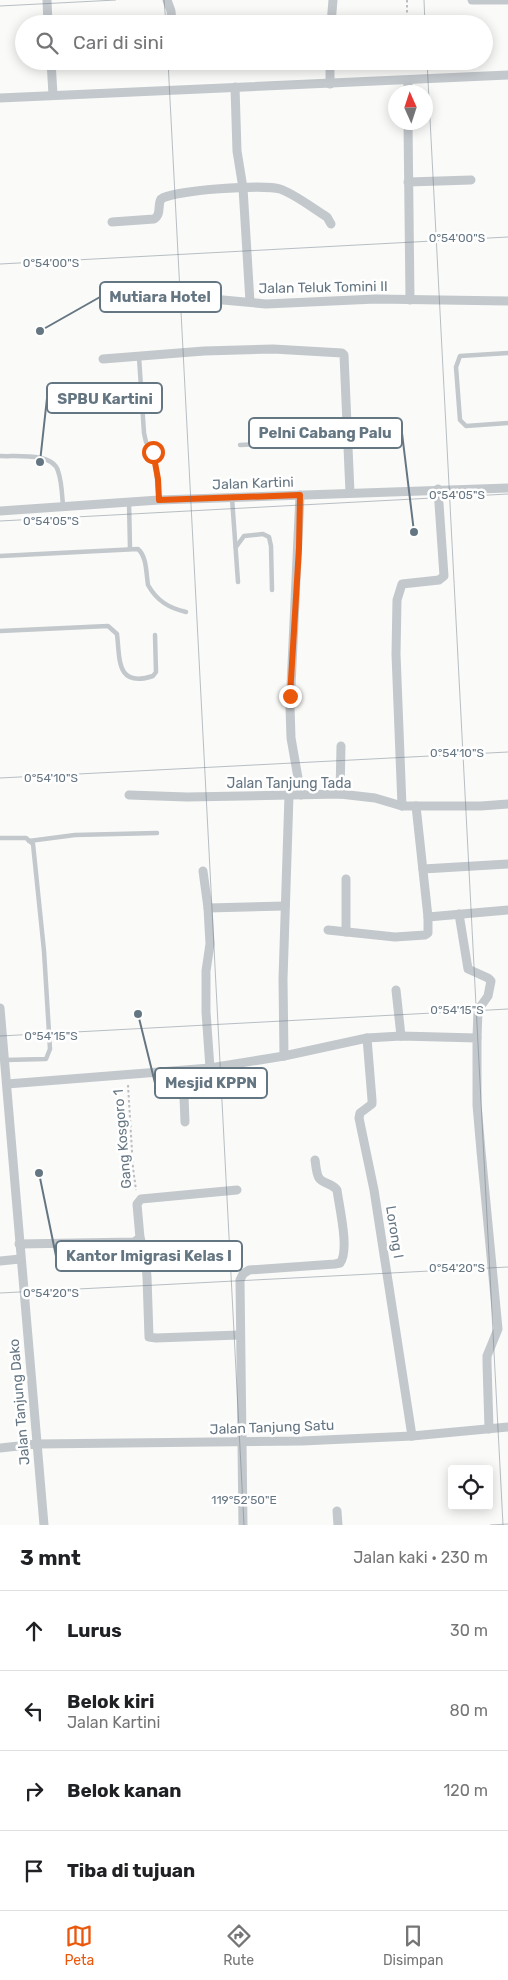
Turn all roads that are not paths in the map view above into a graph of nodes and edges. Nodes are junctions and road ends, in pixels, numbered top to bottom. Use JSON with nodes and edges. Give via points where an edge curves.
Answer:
{"nodes":[{"id":1,"x":47,"y":0,"type":"edge"},
{"id":2,"x":167,"y":0,"type":"edge"},
{"id":3,"x":333,"y":0,"type":"edge"},
{"id":4,"x":472,"y":0,"type":"edge"},
{"id":5,"x":508,"y":0,"type":"edge"},
{"id":6,"x":48,"y":15,"type":"edge"},
{"id":7,"x":171,"y":15,"type":"edge"},
{"id":8,"x":332,"y":15,"type":"edge"},
{"id":9,"x":52,"y":70,"type":"edge"},
{"id":10,"x":330,"y":70,"type":"edge"},
{"id":11,"x":508,"y":75,"type":"edge"},
{"id":12,"x":408,"y":80,"type":"junction"},
{"id":13,"x":330,"y":84,"type":"junction"},
{"id":14,"x":408,"y":85,"type":"edge"},
{"id":15,"x":236,"y":87,"type":"junction"},
{"id":16,"x":54,"y":95,"type":"junction"},
{"id":17,"x":0,"y":98,"type":"edge"},
{"id":18,"x":408,"y":130,"type":"edge"},
{"id":19,"x":471,"y":180,"type":"dead end"},
{"id":20,"x":408,"y":182,"type":"junction"},
{"id":21,"x":243,"y":188,"type":"junction"},
{"id":22,"x":112,"y":222,"type":"dead end"},
{"id":23,"x":331,"y":224,"type":"dead end"},
{"id":24,"x":410,"y":300,"type":"junction"},
{"id":25,"x":508,"y":301,"type":"edge"},
{"id":26,"x":250,"y":302,"type":"junction"},
{"id":27,"x":139,"y":308,"type":"dead end"},
{"id":28,"x":508,"y":353,"type":"edge"},
{"id":29,"x":139,"y":357,"type":"junction"},
{"id":30,"x":104,"y":360,"type":"dead end"},
{"id":31,"x":508,"y":423,"type":"edge"},
{"id":32,"x":348,"y":440,"type":"junction"},
{"id":33,"x":240,"y":445,"type":"dead end"},
{"id":34,"x":0,"y":456,"type":"edge"},
{"id":35,"x":508,"y":488,"type":"edge"},
{"id":36,"x":438,"y":489,"type":"junction"},
{"id":37,"x":350,"y":493,"type":"junction"},
{"id":38,"x":300,"y":495,"type":"junction"},
{"id":39,"x":232,"y":498,"type":"junction"},
{"id":40,"x":159,"y":500,"type":"junction"},
{"id":41,"x":129,"y":502,"type":"junction"},
{"id":42,"x":63,"y":506,"type":"junction"},
{"id":43,"x":0,"y":511,"type":"edge"},
{"id":44,"x":236,"y":547,"type":"junction"},
{"id":45,"x":130,"y":548,"type":"junction"},
{"id":46,"x":0,"y":556,"type":"edge"},
{"id":47,"x":238,"y":582,"type":"dead end"},
{"id":48,"x":272,"y":590,"type":"dead end"},
{"id":49,"x":186,"y":612,"type":"dead end"},
{"id":50,"x":0,"y":631,"type":"edge"},
{"id":51,"x":155,"y":635,"type":"dead end"},
{"id":52,"x":340,"y":746,"type":"dead end"},
{"id":53,"x":340,"y":794,"type":"junction"},
{"id":54,"x":129,"y":795,"type":"dead end"},
{"id":55,"x":289,"y":795,"type":"junction"},
{"id":56,"x":301,"y":796,"type":"junction"},
{"id":57,"x":508,"y":804,"type":"edge"},
{"id":58,"x":402,"y":806,"type":"junction"},
{"id":59,"x":416,"y":806,"type":"junction"},
{"id":60,"x":157,"y":833,"type":"dead end"},
{"id":61,"x":0,"y":838,"type":"edge"},
{"id":62,"x":30,"y":841,"type":"junction"},
{"id":63,"x":508,"y":864,"type":"edge"},
{"id":64,"x":424,"y":869,"type":"junction"},
{"id":65,"x":203,"y":871,"type":"dead end"},
{"id":66,"x":346,"y":879,"type":"dead end"},
{"id":67,"x":285,"y":906,"type":"junction"},
{"id":68,"x":208,"y":908,"type":"junction"},
{"id":69,"x":508,"y":910,"type":"edge"},
{"id":70,"x":459,"y":914,"type":"junction"},
{"id":71,"x":428,"y":917,"type":"junction"},
{"id":72,"x":328,"y":930,"type":"dead end"},
{"id":73,"x":346,"y":932,"type":"junction"},
{"id":74,"x":396,"y":990,"type":"dead end"},
{"id":75,"x":0,"y":1008,"type":"edge"},
{"id":76,"x":401,"y":1036,"type":"junction"},
{"id":77,"x":367,"y":1038,"type":"junction"},
{"id":78,"x":477,"y":1038,"type":"junction"},
{"id":79,"x":284,"y":1056,"type":"junction"},
{"id":80,"x":4,"y":1060,"type":"junction"},
{"id":81,"x":210,"y":1068,"type":"junction"},
{"id":82,"x":183,"y":1071,"type":"junction"},
{"id":83,"x":7,"y":1084,"type":"junction"},
{"id":84,"x":186,"y":1122,"type":"dead end"},
{"id":85,"x":315,"y":1160,"type":"dead end"},
{"id":86,"x":237,"y":1190,"type":"dead end"},
{"id":87,"x":140,"y":1238,"type":"junction"},
{"id":88,"x":19,"y":1244,"type":"junction"},
{"id":89,"x":20,"y":1259,"type":"junction"},
{"id":90,"x":0,"y":1261,"type":"edge"},
{"id":91,"x":240,"y":1334,"type":"junction"},
{"id":92,"x":508,"y":1427,"type":"edge"},
{"id":93,"x":489,"y":1428,"type":"junction"},
{"id":94,"x":412,"y":1436,"type":"junction"},
{"id":95,"x":243,"y":1442,"type":"junction"},
{"id":96,"x":37,"y":1444,"type":"junction"},
{"id":97,"x":0,"y":1448,"type":"edge"},
{"id":98,"x":337,"y":1511,"type":"dead end"},
{"id":99,"x":44,"y":1525,"type":"edge"},
{"id":100,"x":243,"y":1525,"type":"edge"},
{"id":101,"x":338,"y":1525,"type":"edge"}],
"edges":[{"from":1,"to":6,"type":"street"},
{"from":2,"to":7,"type":"street"},
{"from":3,"to":8,"type":"street"},
{"from":4,"to":5,"type":"street"},
{"from":9,"to":16,"type":"street"},
{"from":10,"to":13,"type":"street"},
{"from":11,"to":12,"type":"street"},
{"from":12,"to":13,"type":"street"},
{"from":12,"to":14,"type":"street"},
{"from":13,"to":15,"type":"street"},
{"from":15,"to":16,"type":"street"},
{"from":15,"to":21,"type":"street","via":[[237,151]]},
{"from":16,"to":17,"type":"street"},
{"from":18,"to":20,"type":"street"},
{"from":19,"to":20,"type":"street"},
{"from":20,"to":24,"type":"street"},
{"from":21,"to":22,"type":"street","via":[[209,189],[167,196],[160,199],[158,217],[154,219]]},
{"from":21,"to":23,"type":"street","via":[[280,189],[327,217]]},
{"from":21,"to":26,"type":"street"},
{"from":24,"to":25,"type":"street","name":"Jalan Teluk Tomini II"},
{"from":24,"to":26,"type":"street","name":"Jalan Teluk Tomini II"},
{"from":26,"to":27,"type":"street","name":"Jalan Teluk Tomini II","via":[[212,299]]},
{"from":28,"to":31,"type":"lane","via":[[460,356],[456,367],[460,420],[466,426]]},
{"from":29,"to":30,"type":"street"},
{"from":29,"to":32,"type":"street","via":[[273,349],[342,353]]},
{"from":29,"to":40,"type":"lane","via":[[144,433],[155,458]]},
{"from":32,"to":33,"type":"lane"},
{"from":32,"to":37,"type":"street"},
{"from":34,"to":42,"type":"lane","via":[[41,458],[55,464]]},
{"from":35,"to":36,"type":"street","name":"Jalan Kartini"},
{"from":36,"to":37,"type":"street","name":"Jalan Kartini"},
{"from":36,"to":58,"type":"street","via":[[444,576],[439,580],[402,584],[397,600]]},
{"from":37,"to":38,"type":"street","name":"Jalan Kartini"},
{"from":38,"to":39,"type":"street","name":"Jalan Kartini"},
{"from":38,"to":56,"type":"street","via":[[290,715]]},
{"from":39,"to":40,"type":"street","name":"Jalan Kartini"},
{"from":39,"to":44,"type":"lane"},
{"from":40,"to":41,"type":"street","name":"Jalan Kartini"},
{"from":41,"to":42,"type":"street","name":"Jalan Kartini"},
{"from":41,"to":45,"type":"lane"},
{"from":42,"to":43,"type":"street","name":"Jalan Kartini"},
{"from":44,"to":47,"type":"lane"},
{"from":44,"to":48,"type":"lane","via":[[244,536],[258,534],[269,537]]},
{"from":45,"to":46,"type":"lane"},
{"from":45,"to":49,"type":"lane","via":[[142,552],[150,588],[167,606]]},
{"from":50,"to":51,"type":"lane","via":[[108,626],[117,634],[122,670],[133,678],[148,678],[156,672]]},
{"from":52,"to":53,"type":"street"},
{"from":53,"to":56,"type":"street","name":"Jalan Tanjung Tada"},
{"from":53,"to":58,"type":"street","name":"Jalan Tanjung Tada","via":[[375,798]]},
{"from":54,"to":55,"type":"street","name":"Jalan Tanjung Tada"},
{"from":55,"to":56,"type":"street","name":"Jalan Tanjung Tada"},
{"from":55,"to":67,"type":"street"},
{"from":57,"to":59,"type":"street","name":"Jalan Tanjung Tada"},
{"from":58,"to":59,"type":"street","name":"Jalan Tanjung Tada"},
{"from":59,"to":64,"type":"street"},
{"from":60,"to":62,"type":"lane"},
{"from":61,"to":62,"type":"lane","via":[[26,838]]},
{"from":62,"to":80,"type":"lane","via":[[33,844],[44,950],[50,1049],[46,1059]]},
{"from":63,"to":64,"type":"street"},
{"from":64,"to":71,"type":"street"},
{"from":65,"to":68,"type":"street"},
{"from":66,"to":73,"type":"street"},
{"from":67,"to":68,"type":"street"},
{"from":67,"to":79,"type":"street"},
{"from":68,"to":81,"type":"street","via":[[210,944],[206,1012]]},
{"from":69,"to":70,"type":"street"},
{"from":70,"to":71,"type":"street"},
{"from":70,"to":78,"type":"street","via":[[468,969],[491,981],[488,996],[478,1010]]},
{"from":71,"to":73,"type":"street","via":[[426,935],[395,938]]},
{"from":72,"to":73,"type":"street"},
{"from":74,"to":76,"type":"street"},
{"from":75,"to":80,"type":"street","name":"Jalan Tanjung Dako"},
{"from":76,"to":77,"type":"street"},
{"from":76,"to":78,"type":"street"},
{"from":77,"to":79,"type":"street"},
{"from":77,"to":94,"type":"street","name":"Lorong I","via":[[372,1104],[360,1113],[359,1118],[374,1190]]},
{"from":78,"to":93,"type":"street","via":[[481,1151],[498,1329],[487,1356]]},
{"from":79,"to":81,"type":"street"},
{"from":80,"to":83,"type":"street","name":"Jalan Tanjung Dako"},
{"from":81,"to":82,"type":"street"},
{"from":82,"to":83,"type":"street"},
{"from":82,"to":84,"type":"street"},
{"from":83,"to":88,"type":"street","name":"Jalan Tanjung Dako"},
{"from":85,"to":91,"type":"street","via":[[318,1177],[337,1190],[343,1259],[335,1264],[245,1272],[240,1280]]},
{"from":86,"to":87,"type":"street","via":[[141,1199],[138,1201]]},
{"from":87,"to":88,"type":"street","via":[[134,1242]]},
{"from":87,"to":91,"type":"street","via":[[145,1254],[149,1337]]},
{"from":88,"to":89,"type":"street","name":"Jalan Tanjung Dako"},
{"from":89,"to":90,"type":"street"},
{"from":89,"to":96,"type":"street","name":"Jalan Tanjung Dako"},
{"from":91,"to":95,"type":"street"},
{"from":92,"to":93,"type":"street","name":"Jalan Tanjung Satu"},
{"from":93,"to":94,"type":"street","name":"Jalan Tanjung Satu"},
{"from":94,"to":95,"type":"street","name":"Jalan Tanjung Satu"},
{"from":95,"to":96,"type":"street","name":"Jalan Tanjung Satu"},
{"from":95,"to":100,"type":"street"},
{"from":96,"to":97,"type":"street","name":"Jalan Tanjung Satu"},
{"from":96,"to":99,"type":"street","name":"Jalan Tanjung Dako"},
{"from":98,"to":101,"type":"street"}]}
